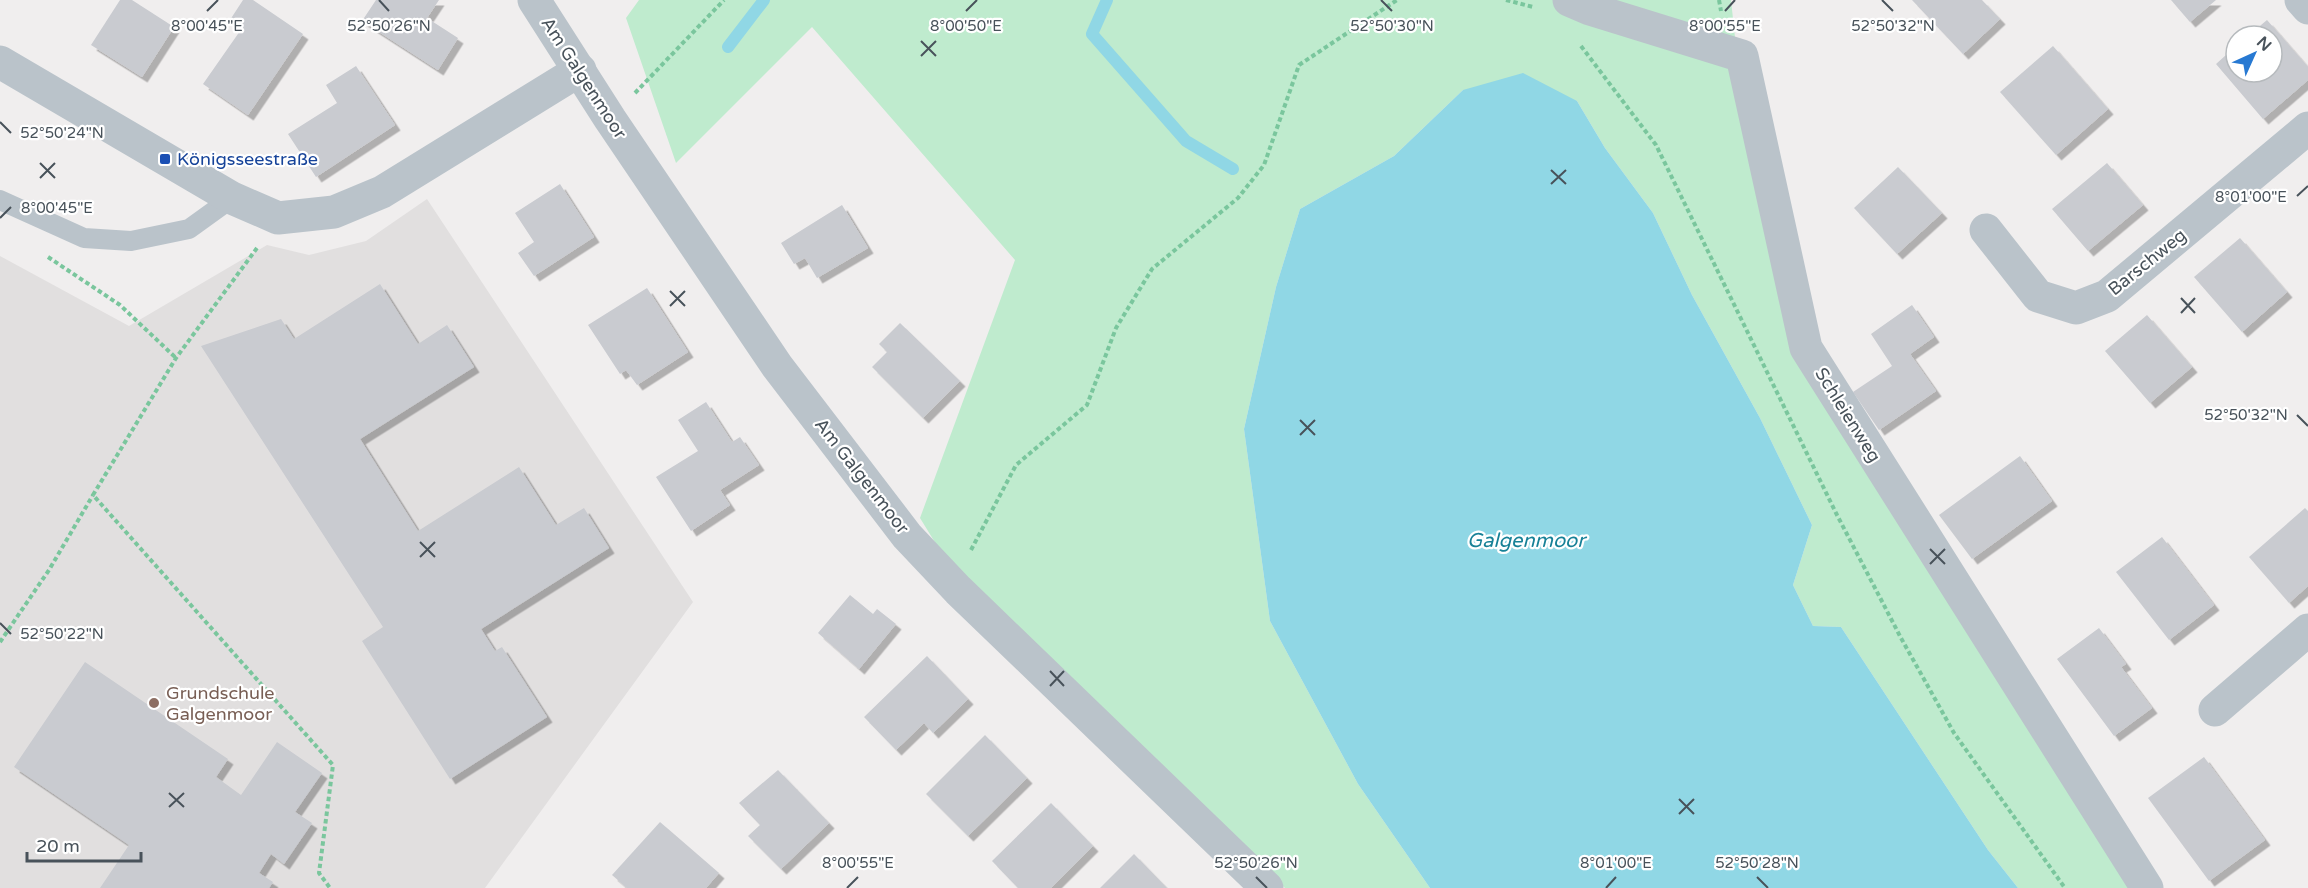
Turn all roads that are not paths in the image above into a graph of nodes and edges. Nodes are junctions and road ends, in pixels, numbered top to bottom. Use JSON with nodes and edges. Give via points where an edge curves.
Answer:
{"nodes":[{"id":1,"x":534,"y":0,"type":"edge"},
{"id":2,"x":1569,"y":0,"type":"edge"},
{"id":3,"x":2301,"y":0,"type":"edge"},
{"id":4,"x":2308,"y":8,"type":"edge"},
{"id":5,"x":0,"y":62,"type":"edge"},
{"id":6,"x":580,"y":70,"type":"junction"},
{"id":7,"x":2308,"y":128,"type":"edge"},
{"id":8,"x":232,"y":198,"type":"junction"},
{"id":9,"x":0,"y":200,"type":"edge"},
{"id":10,"x":1986,"y":230,"type":"dead end"},
{"id":11,"x":2308,"y":630,"type":"edge"},
{"id":12,"x":2215,"y":710,"type":"dead end"},
{"id":13,"x":1267,"y":888,"type":"edge"},
{"id":14,"x":2147,"y":888,"type":"edge"}],
"edges":[{"from":1,"to":6,"type":"street","name":"Am Galgenmoor"},
{"from":2,"to":14,"type":"street","name":"Schleienweg","via":[[1742,56],[1806,348]]},
{"from":3,"to":4,"type":"street"},
{"from":5,"to":8,"type":"street"},
{"from":6,"to":8,"type":"street","via":[[382,192],[334,212],[278,218]]},
{"from":6,"to":13,"type":"street","name":"Am Galgenmoor","via":[[777,366],[907,536],[958,591]]},
{"from":7,"to":10,"type":"street","name":"Barschweg","via":[[2106,296],[2076,308],[2038,296]]},
{"from":8,"to":9,"type":"lane","via":[[189,229],[131,241],[84,237]]},
{"from":11,"to":12,"type":"street"}]}
